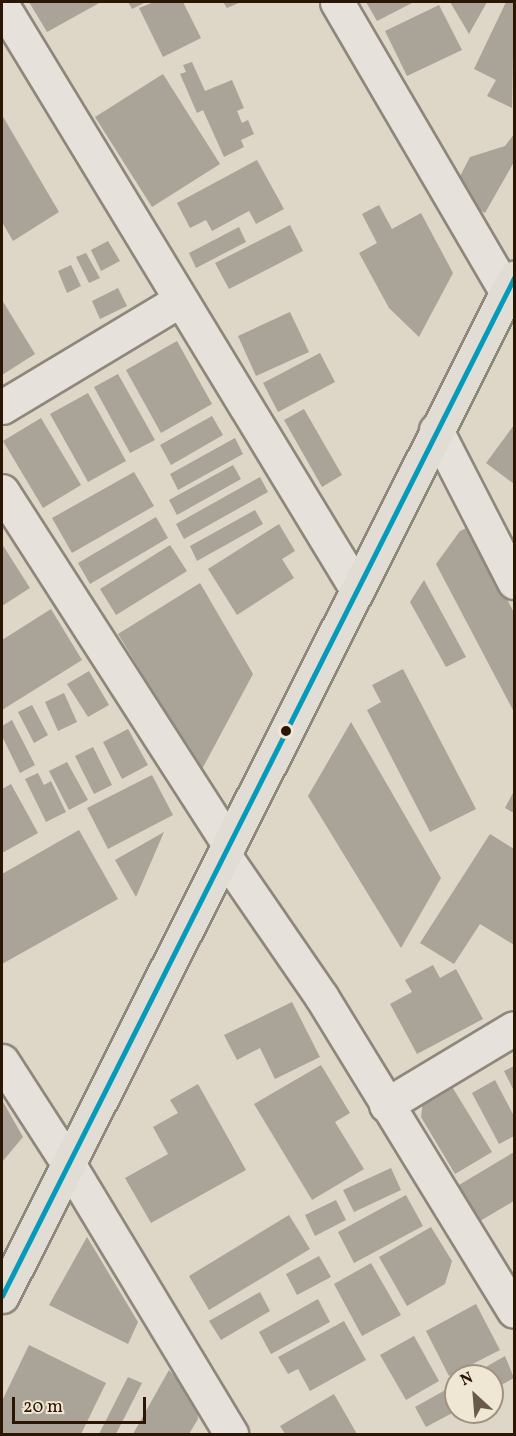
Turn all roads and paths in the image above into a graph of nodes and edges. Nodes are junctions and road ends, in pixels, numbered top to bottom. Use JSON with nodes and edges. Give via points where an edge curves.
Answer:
{"nodes":[{"id":1,"x":337,"y":2,"type":"edge"},
{"id":2,"x":2,"y":5,"type":"edge"},
{"id":3,"x":512,"y":290,"type":"edge"},
{"id":4,"x":180,"y":300,"type":"junction"},
{"id":5,"x":2,"y":408,"type":"edge"},
{"id":6,"x":436,"y":430,"type":"junction"},
{"id":7,"x":2,"y":491,"type":"edge"},
{"id":8,"x":514,"y":582,"type":"edge"},
{"id":9,"x":356,"y":588,"type":"junction"},
{"id":10,"x":227,"y":850,"type":"junction"},
{"id":11,"x":514,"y":1028,"type":"edge"},
{"id":12,"x":2,"y":1061,"type":"edge"},
{"id":13,"x":386,"y":1105,"type":"junction"},
{"id":14,"x":69,"y":1165,"type":"junction"},
{"id":15,"x":2,"y":1296,"type":"edge"},
{"id":16,"x":514,"y":1311,"type":"edge"},
{"id":17,"x":228,"y":1433,"type":"edge"}],
"edges":[{"from":1,"to":3,"type":"street"},
{"from":2,"to":4,"type":"street"},
{"from":3,"to":6,"type":"main road"},
{"from":4,"to":5,"type":"street"},
{"from":4,"to":9,"type":"street"},
{"from":6,"to":8,"type":"street"},
{"from":6,"to":9,"type":"main road"},
{"from":7,"to":10,"type":"street"},
{"from":9,"to":10,"type":"main road"},
{"from":10,"to":13,"type":"street"},
{"from":10,"to":14,"type":"main road"},
{"from":11,"to":13,"type":"street"},
{"from":12,"to":14,"type":"street"},
{"from":13,"to":16,"type":"street"},
{"from":14,"to":15,"type":"main road"},
{"from":14,"to":17,"type":"street"}]}
